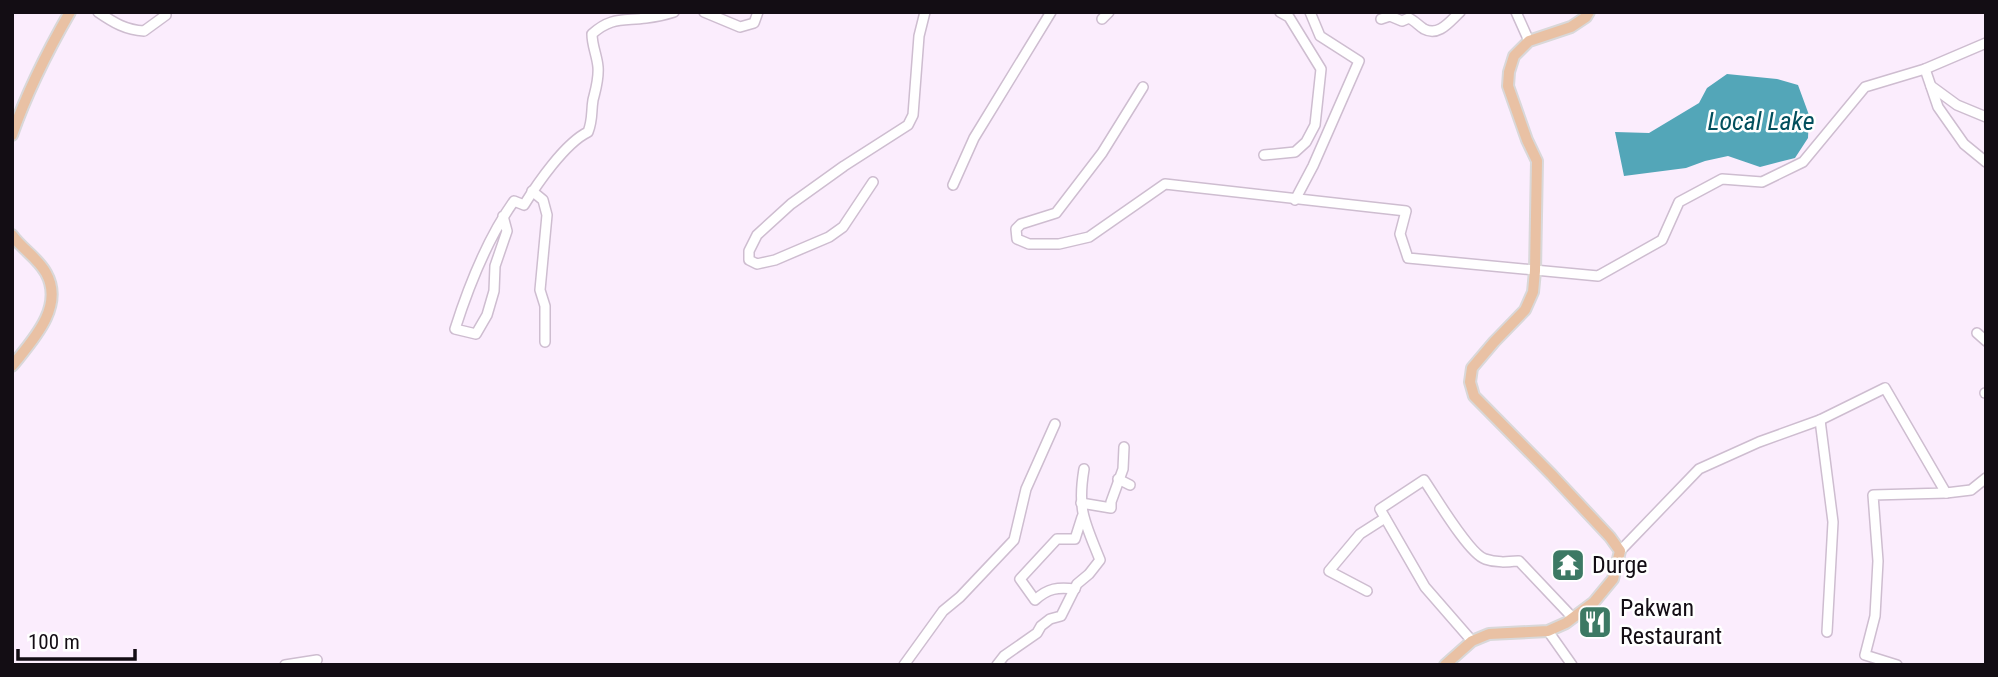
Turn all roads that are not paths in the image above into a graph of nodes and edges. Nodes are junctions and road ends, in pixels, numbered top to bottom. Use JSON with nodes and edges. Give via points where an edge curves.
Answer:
{"nodes":[{"id":1,"x":70,"y":12,"type":"edge"},
{"id":2,"x":98,"y":12,"type":"edge"},
{"id":3,"x":674,"y":12,"type":"edge"},
{"id":4,"x":704,"y":12,"type":"edge"},
{"id":5,"x":758,"y":12,"type":"edge"},
{"id":6,"x":925,"y":12,"type":"edge"},
{"id":7,"x":1051,"y":12,"type":"edge"},
{"id":8,"x":1102,"y":12,"type":"edge"},
{"id":9,"x":1108,"y":12,"type":"edge"},
{"id":10,"x":1280,"y":12,"type":"edge"},
{"id":11,"x":1310,"y":12,"type":"edge"},
{"id":12,"x":1460,"y":12,"type":"edge"},
{"id":13,"x":1516,"y":12,"type":"edge"},
{"id":14,"x":1589,"y":12,"type":"edge"},
{"id":15,"x":166,"y":15,"type":"dead end"},
{"id":16,"x":1408,"y":15,"type":"edge"},
{"id":17,"x":1381,"y":19,"type":"dead end"},
{"id":18,"x":1529,"y":41,"type":"junction"},
{"id":19,"x":1986,"y":43,"type":"edge"},
{"id":20,"x":1925,"y":69,"type":"junction"},
{"id":21,"x":1931,"y":86,"type":"junction"},
{"id":22,"x":1143,"y":87,"type":"dead end"},
{"id":23,"x":1986,"y":117,"type":"edge"},
{"id":24,"x":12,"y":135,"type":"edge"},
{"id":25,"x":1264,"y":155,"type":"dead end"},
{"id":26,"x":1986,"y":162,"type":"edge"},
{"id":27,"x":873,"y":182,"type":"dead end"},
{"id":28,"x":953,"y":185,"type":"dead end"},
{"id":29,"x":533,"y":191,"type":"junction"},
{"id":30,"x":1296,"y":200,"type":"junction"},
{"id":31,"x":503,"y":216,"type":"junction"},
{"id":32,"x":12,"y":236,"type":"edge"},
{"id":33,"x":1535,"y":271,"type":"junction"},
{"id":34,"x":1977,"y":333,"type":"dead end"},
{"id":35,"x":1986,"y":341,"type":"edge"},
{"id":36,"x":545,"y":342,"type":"dead end"},
{"id":37,"x":12,"y":366,"type":"edge"},
{"id":38,"x":1820,"y":420,"type":"junction"},
{"id":39,"x":1055,"y":424,"type":"dead end"},
{"id":40,"x":1124,"y":447,"type":"dead end"},
{"id":41,"x":1084,"y":469,"type":"dead end"},
{"id":42,"x":1986,"y":478,"type":"edge"},
{"id":43,"x":1118,"y":479,"type":"junction"},
{"id":44,"x":1130,"y":485,"type":"dead end"},
{"id":45,"x":1946,"y":494,"type":"junction"},
{"id":46,"x":1081,"y":503,"type":"junction"},
{"id":47,"x":1082,"y":517,"type":"junction"},
{"id":48,"x":1385,"y":518,"type":"junction"},
{"id":49,"x":1620,"y":551,"type":"junction"},
{"id":50,"x":1075,"y":589,"type":"junction"},
{"id":51,"x":1367,"y":591,"type":"dead end"},
{"id":52,"x":1573,"y":618,"type":"junction"},
{"id":53,"x":1548,"y":631,"type":"junction"},
{"id":54,"x":1827,"y":632,"type":"dead end"},
{"id":55,"x":1472,"y":641,"type":"junction"},
{"id":56,"x":317,"y":660,"type":"dead end"},
{"id":57,"x":285,"y":665,"type":"edge"},
{"id":58,"x":904,"y":665,"type":"edge"},
{"id":59,"x":997,"y":665,"type":"edge"},
{"id":60,"x":1445,"y":665,"type":"edge"},
{"id":61,"x":1572,"y":665,"type":"edge"},
{"id":62,"x":1897,"y":665,"type":"edge"}],
"edges":[{"from":1,"to":24,"type":"main road","via":[[45,54]]},
{"from":2,"to":15,"type":"street","via":[[129,30],[145,31]]},
{"from":3,"to":29,"type":"street","via":[[620,19],[592,34],[599,70],[593,120],[588,132],[575,138]]},
{"from":4,"to":5,"type":"street","via":[[740,27],[754,23]]},
{"from":6,"to":27,"type":"street","via":[[914,115],[908,125],[791,204],[757,235],[749,260],[757,264],[775,260],[829,237],[843,227]]},
{"from":7,"to":28,"type":"street","via":[[974,138]]},
{"from":8,"to":9,"type":"street","via":[[1102,19]]},
{"from":10,"to":25,"type":"street","via":[[1289,17],[1321,69],[1315,125],[1295,152]]},
{"from":11,"to":30,"type":"street","via":[[1320,36],[1359,61]]},
{"from":12,"to":16,"type":"street","via":[[1436,32]]},
{"from":13,"to":18,"type":"street"},
{"from":14,"to":18,"type":"main road","via":[[1571,27]]},
{"from":16,"to":17,"type":"street","via":[[1402,21],[1390,16]]},
{"from":18,"to":33,"type":"main road","via":[[1514,56],[1508,86],[1536,161]]},
{"from":19,"to":20,"type":"street"},
{"from":20,"to":21,"type":"street"},
{"from":20,"to":33,"type":"street","via":[[1866,87],[1803,162],[1762,182],[1722,179],[1679,202],[1662,240],[1598,276]]},
{"from":21,"to":23,"type":"street","via":[[1957,105]]},
{"from":21,"to":26,"type":"street","via":[[1938,107],[1964,144]]},
{"from":22,"to":30,"type":"street","via":[[1102,153],[1056,213],[1021,224],[1016,229],[1017,239],[1029,244],[1059,244],[1089,237],[1165,184]]},
{"from":29,"to":31,"type":"street","via":[[524,205],[514,201]]},
{"from":29,"to":36,"type":"street","via":[[543,200],[547,215],[540,290]]},
{"from":30,"to":33,"type":"street","via":[[1406,211],[1399,234],[1408,258]]},
{"from":31,"to":31,"type":"street","via":[[469,289],[455,329],[476,334],[487,315],[507,230]]},
{"from":32,"to":37,"type":"main road","via":[[46,273],[52,308]]},
{"from":33,"to":49,"type":"main road","via":[[1534,292],[1525,310],[1472,368],[1474,396]]},
{"from":34,"to":35,"type":"street"},
{"from":38,"to":45,"type":"street","via":[[1885,388]]},
{"from":38,"to":49,"type":"street","via":[[1699,469]]},
{"from":38,"to":54,"type":"street","via":[[1833,522]]},
{"from":39,"to":58,"type":"street","via":[[1026,489],[1014,540],[943,611]]},
{"from":40,"to":43,"type":"street"},
{"from":41,"to":46,"type":"street"},
{"from":42,"to":45,"type":"street","via":[[1971,490]]},
{"from":43,"to":44,"type":"street"},
{"from":43,"to":46,"type":"street","via":[[1111,508]]},
{"from":45,"to":62,"type":"street","via":[[1873,495],[1878,561],[1875,616],[1865,655]]},
{"from":46,"to":47,"type":"street"},
{"from":47,"to":50,"type":"street","via":[[1100,560]]},
{"from":47,"to":50,"type":"street","via":[[1075,538],[1057,539],[1020,579],[1035,600],[1057,587]]},
{"from":48,"to":51,"type":"street","via":[[1360,534],[1329,571]]},
{"from":48,"to":52,"type":"street","via":[[1380,509],[1424,480],[1482,559],[1518,561]]},
{"from":48,"to":55,"type":"street","via":[[1425,587]]},
{"from":49,"to":52,"type":"main road","via":[[1613,579]]},
{"from":50,"to":59,"type":"street","via":[[1061,616],[1050,619]]},
{"from":52,"to":53,"type":"main road"},
{"from":53,"to":55,"type":"main road","via":[[1489,634]]},
{"from":53,"to":61,"type":"street"},
{"from":55,"to":60,"type":"main road"},
{"from":56,"to":57,"type":"street"}]}
